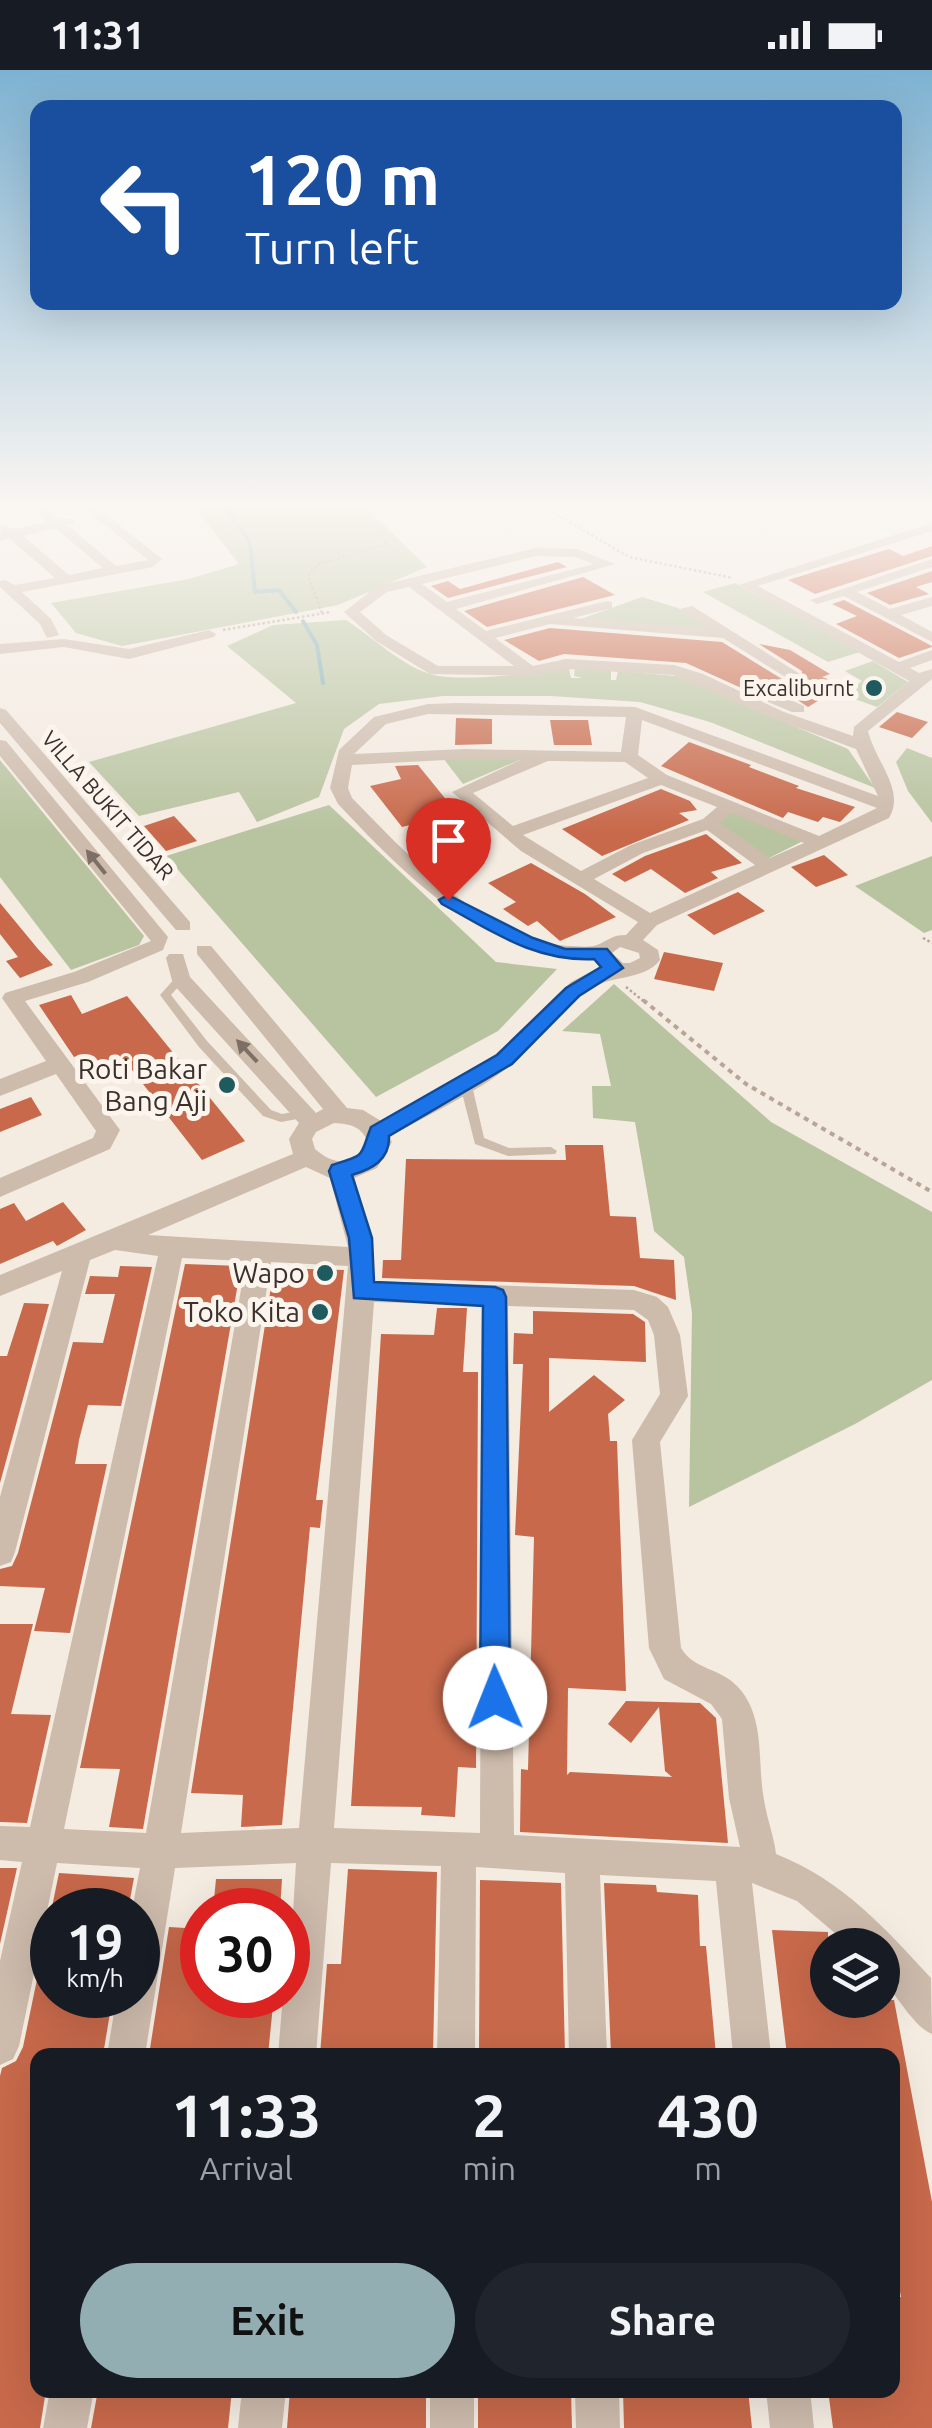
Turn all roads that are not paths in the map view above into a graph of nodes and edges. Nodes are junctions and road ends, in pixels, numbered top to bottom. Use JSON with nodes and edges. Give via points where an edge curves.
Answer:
{"nodes":[{"id":1,"x":35,"y":612,"type":"edge"},
{"id":2,"x":351,"y":612,"type":"edge"},
{"id":3,"x":453,"y":612,"type":"edge"},
{"id":4,"x":586,"y":612,"type":"edge"},
{"id":5,"x":693,"y":612,"type":"edge"},
{"id":6,"x":795,"y":612,"type":"edge"},
{"id":7,"x":885,"y":612,"type":"edge"},
{"id":8,"x":895,"y":612,"type":"edge"},
{"id":9,"x":889,"y":614,"type":"junction"},
{"id":10,"x":555,"y":621,"type":"junction"},
{"id":11,"x":209,"y":634,"type":"road end"},
{"id":12,"x":730,"y":635,"type":"junction"},
{"id":13,"x":484,"y":636,"type":"junction"},
{"id":14,"x":932,"y":638,"type":"edge"},
{"id":15,"x":0,"y":639,"type":"edge"},
{"id":16,"x":55,"y":641,"type":"junction"},
{"id":17,"x":0,"y":649,"type":"edge"},
{"id":18,"x":932,"y":654,"type":"edge"},
{"id":19,"x":897,"y":668,"type":"junction"},
{"id":20,"x":530,"y":671,"type":"junction"},
{"id":21,"x":925,"y":676,"type":"edge"},
{"id":22,"x":774,"y":700,"type":"junction"},
{"id":23,"x":750,"y":702,"type":"junction"},
{"id":24,"x":0,"y":712,"type":"edge"},
{"id":25,"x":635,"y":712,"type":"junction"},
{"id":26,"x":862,"y":738,"type":"junction"},
{"id":27,"x":0,"y":745,"type":"edge"},
{"id":28,"x":435,"y":754,"type":"junction"},
{"id":29,"x":544,"y":756,"type":"junction"},
{"id":30,"x":629,"y":757,"type":"junction"},
{"id":31,"x":344,"y":760,"type":"junction"},
{"id":32,"x":661,"y":778,"type":"junction"},
{"id":33,"x":461,"y":792,"type":"junction"},
{"id":34,"x":730,"y":806,"type":"junction"},
{"id":35,"x":888,"y":806,"type":"junction"},
{"id":36,"x":708,"y":823,"type":"junction"},
{"id":37,"x":511,"y":832,"type":"junction"},
{"id":38,"x":815,"y":842,"type":"junction"},
{"id":39,"x":768,"y":866,"type":"junction"},
{"id":40,"x":582,"y":878,"type":"junction"},
{"id":41,"x":650,"y":921,"type":"junction"},
{"id":42,"x":182,"y":926,"type":"junction"},
{"id":43,"x":631,"y":941,"type":"junction"},
{"id":44,"x":204,"y":950,"type":"junction"},
{"id":45,"x":167,"y":955,"type":"junction"},
{"id":46,"x":617,"y":966,"type":"junction"},
{"id":47,"x":0,"y":978,"type":"edge"},
{"id":48,"x":6,"y":1000,"type":"edge"},
{"id":49,"x":60,"y":1064,"type":"junction"},
{"id":50,"x":464,"y":1081,"type":"junction"},
{"id":51,"x":0,"y":1088,"type":"edge"},
{"id":52,"x":340,"y":1114,"type":"junction"},
{"id":53,"x":308,"y":1119,"type":"junction"},
{"id":54,"x":378,"y":1133,"type":"junction"},
{"id":55,"x":551,"y":1152,"type":"dead end"},
{"id":56,"x":305,"y":1158,"type":"junction"},
{"id":57,"x":340,"y":1171,"type":"junction"},
{"id":58,"x":0,"y":1188,"type":"edge"},
{"id":59,"x":113,"y":1240,"type":"junction"},
{"id":60,"x":172,"y":1248,"type":"junction"},
{"id":61,"x":260,"y":1252,"type":"junction"},
{"id":62,"x":79,"y":1254,"type":"junction"},
{"id":63,"x":362,"y":1257,"type":"junction"},
{"id":64,"x":0,"y":1286,"type":"edge"},
{"id":65,"x":362,"y":1291,"type":"junction"},
{"id":66,"x":495,"y":1297,"type":"junction"},
{"id":67,"x":0,"y":1552,"type":"edge"},
{"id":68,"x":0,"y":1842,"type":"edge"},
{"id":69,"x":40,"y":1845,"type":"junction"},
{"id":70,"x":318,"y":1846,"type":"junction"},
{"id":71,"x":459,"y":1850,"type":"junction"},
{"id":72,"x":159,"y":1851,"type":"junction"},
{"id":73,"x":497,"y":1852,"type":"junction"},
{"id":74,"x":582,"y":1858,"type":"junction"},
{"id":75,"x":746,"y":1866,"type":"junction"},
{"id":76,"x":153,"y":1888,"type":"edge"},
{"id":77,"x":858,"y":1928,"type":"edge"},
{"id":78,"x":900,"y":1972,"type":"edge"},
{"id":79,"x":932,"y":2015,"type":"edge"},
{"id":80,"x":132,"y":2018,"type":"edge"},
{"id":81,"x":0,"y":2046,"type":"edge"},
{"id":82,"x":127,"y":2048,"type":"edge"},
{"id":83,"x":298,"y":2048,"type":"edge"},
{"id":84,"x":456,"y":2048,"type":"edge"},
{"id":85,"x":588,"y":2048,"type":"edge"},
{"id":86,"x":752,"y":2048,"type":"edge"},
{"id":87,"x":71,"y":2398,"type":"edge"},
{"id":88,"x":263,"y":2398,"type":"edge"},
{"id":89,"x":452,"y":2398,"type":"edge"},
{"id":90,"x":597,"y":2398,"type":"edge"},
{"id":91,"x":789,"y":2398,"type":"edge"},
{"id":92,"x":66,"y":2428,"type":"edge"},
{"id":93,"x":260,"y":2428,"type":"edge"},
{"id":94,"x":452,"y":2428,"type":"edge"},
{"id":95,"x":598,"y":2428,"type":"edge"},
{"id":96,"x":792,"y":2428,"type":"edge"}],
"edges":[{"from":1,"to":16,"type":"street"},
{"from":2,"to":20,"type":"street","via":[[435,671]]},
{"from":3,"to":13,"type":"street"},
{"from":4,"to":10,"type":"street"},
{"from":5,"to":12,"type":"street"},
{"from":6,"to":19,"type":"street"},
{"from":7,"to":9,"type":"street"},
{"from":8,"to":9,"type":"street"},
{"from":9,"to":14,"type":"street"},
{"from":10,"to":12,"type":"street"},
{"from":10,"to":13,"type":"street"},
{"from":11,"to":16,"type":"street","via":[[130,654]]},
{"from":12,"to":22,"type":"street","via":[[795,677]]},
{"from":13,"to":20,"type":"street"},
{"from":15,"to":16,"type":"street"},
{"from":16,"to":17,"type":"street"},
{"from":18,"to":19,"type":"street"},
{"from":19,"to":21,"type":"street"},
{"from":20,"to":23,"type":"street","via":[[566,664],[674,670]]},
{"from":21,"to":26,"type":"street"},
{"from":22,"to":23,"type":"street"},
{"from":22,"to":26,"type":"street"},
{"from":23,"to":26,"type":"street"},
{"from":24,"to":42,"type":"street","name":"VILLA BUKIT TIDAR"},
{"from":25,"to":30,"type":"street"},
{"from":25,"to":31,"type":"street","via":[[428,708],[380,720]]},
{"from":25,"to":35,"type":"street"},
{"from":26,"to":35,"type":"street"},
{"from":45,"to":27,"type":"street","name":"VILLA BUKIT TIDAR","one_way":true},
{"from":28,"to":29,"type":"street"},
{"from":28,"to":31,"type":"street"},
{"from":28,"to":33,"type":"street"},
{"from":29,"to":30,"type":"street"},
{"from":29,"to":33,"type":"street"},
{"from":30,"to":32,"type":"street"},
{"from":31,"to":46,"type":"street","via":[[344,800],[448,900],[527,942]]},
{"from":32,"to":34,"type":"street"},
{"from":32,"to":37,"type":"street"},
{"from":33,"to":37,"type":"street"},
{"from":34,"to":36,"type":"street"},
{"from":34,"to":38,"type":"street"},
{"from":35,"to":38,"type":"street"},
{"from":36,"to":39,"type":"street"},
{"from":36,"to":40,"type":"street"},
{"from":37,"to":40,"type":"street"},
{"from":38,"to":39,"type":"street"},
{"from":39,"to":41,"type":"street"},
{"from":40,"to":41,"type":"street"},
{"from":41,"to":43,"type":"street"},
{"from":42,"to":44,"type":"street","name":"VILLA BUKIT TIDAR","via":[[209,935]]},
{"from":42,"to":45,"type":"street"},
{"from":43,"to":46,"type":"street","via":[[608,944]]},
{"from":43,"to":46,"type":"street","via":[[648,950],[650,960],[642,967]]},
{"from":44,"to":45,"type":"street"},
{"from":44,"to":52,"type":"street"},
{"from":45,"to":48,"type":"street"},
{"from":53,"to":45,"type":"street","name":"VILLA BUKIT TIDAR","one_way":true},
{"from":46,"to":50,"type":"street","via":[[584,983],[504,1059]]},
{"from":47,"to":48,"type":"street"},
{"from":48,"to":49,"type":"street"},
{"from":49,"to":51,"type":"street"},
{"from":49,"to":58,"type":"street","via":[[108,1130],[102,1143]]},
{"from":50,"to":54,"type":"street"},
{"from":50,"to":55,"type":"lane","via":[[478,1142],[508,1152]]},
{"from":52,"to":53,"type":"street"},
{"from":52,"to":54,"type":"street","via":[[365,1120]]},
{"from":53,"to":56,"type":"street","via":[[300,1141]]},
{"from":54,"to":57,"type":"street","via":[[379,1147],[370,1159]]},
{"from":56,"to":57,"type":"street"},
{"from":56,"to":59,"type":"street"},
{"from":57,"to":63,"type":"street"},
{"from":59,"to":60,"type":"street"},
{"from":59,"to":62,"type":"street"},
{"from":60,"to":61,"type":"street"},
{"from":60,"to":69,"type":"street"},
{"from":61,"to":63,"type":"street"},
{"from":61,"to":72,"type":"street"},
{"from":62,"to":64,"type":"street"},
{"from":62,"to":67,"type":"street"},
{"from":63,"to":65,"type":"street"},
{"from":65,"to":66,"type":"street"},
{"from":65,"to":70,"type":"street"},
{"from":66,"to":73,"type":"street"},
{"from":66,"to":75,"type":"street","via":[[634,1300],[659,1314],[674,1396],[646,1440],[664,1648],[676,1671],[722,1693],[735,1708],[744,1792],[758,1836]]},
{"from":68,"to":69,"type":"street"},
{"from":69,"to":72,"type":"street"},
{"from":69,"to":81,"type":"street"},
{"from":70,"to":71,"type":"street"},
{"from":70,"to":72,"type":"street"},
{"from":70,"to":83,"type":"street"},
{"from":71,"to":73,"type":"street"},
{"from":71,"to":84,"type":"street"},
{"from":72,"to":76,"type":"street"},
{"from":73,"to":74,"type":"street"},
{"from":74,"to":75,"type":"street"},
{"from":74,"to":85,"type":"street"},
{"from":75,"to":77,"type":"street","via":[[798,1878]]},
{"from":75,"to":86,"type":"street"},
{"from":78,"to":79,"type":"street"},
{"from":80,"to":82,"type":"street"},
{"from":87,"to":92,"type":"street"},
{"from":88,"to":93,"type":"street"},
{"from":89,"to":94,"type":"street"},
{"from":90,"to":95,"type":"street"},
{"from":91,"to":96,"type":"street"}]}
